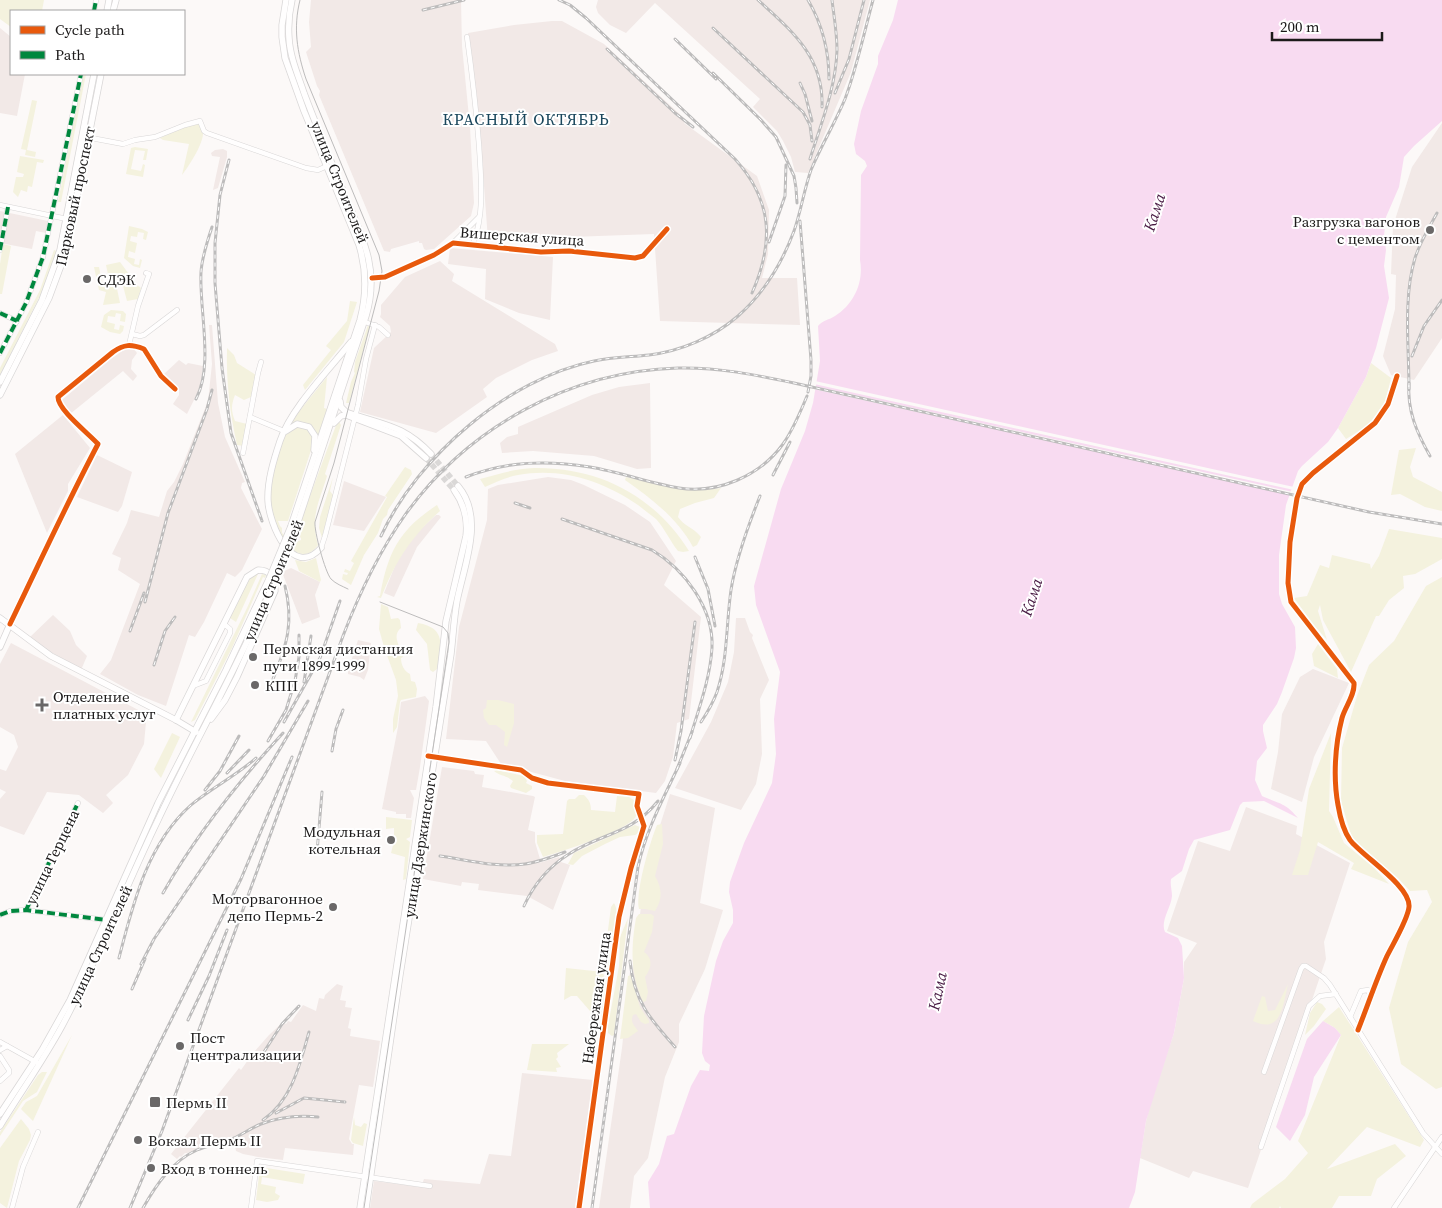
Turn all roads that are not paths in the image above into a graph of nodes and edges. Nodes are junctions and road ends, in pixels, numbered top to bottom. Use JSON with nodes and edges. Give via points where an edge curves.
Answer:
{"nodes":[{"id":1,"x":286,"y":0,"type":"edge"},
{"id":2,"x":292,"y":0,"type":"edge"},
{"id":3,"x":467,"y":37,"type":"dead end"},
{"id":4,"x":81,"y":75,"type":"edge"},
{"id":5,"x":94,"y":75,"type":"edge"},
{"id":6,"x":101,"y":75,"type":"edge"},
{"id":7,"x":85,"y":137,"type":"junction"},
{"id":8,"x":327,"y":166,"type":"junction"},
{"id":9,"x":0,"y":205,"type":"edge"},
{"id":10,"x":8,"y":207,"type":"junction"},
{"id":11,"x":52,"y":216,"type":"junction"},
{"id":12,"x":480,"y":216,"type":"junction"},
{"id":13,"x":70,"y":219,"type":"junction"},
{"id":14,"x":667,"y":229,"type":"dead end"},
{"id":15,"x":453,"y":243,"type":"junction"},
{"id":16,"x":473,"y":244,"type":"junction"},
{"id":17,"x":0,"y":250,"type":"edge"},
{"id":18,"x":146,"y":273,"type":"dead end"},
{"id":19,"x":369,"y":278,"type":"junction"},
{"id":20,"x":176,"y":310,"type":"dead end"},
{"id":21,"x":0,"y":313,"type":"edge"},
{"id":22,"x":17,"y":320,"type":"junction"},
{"id":23,"x":365,"y":322,"type":"junction"},
{"id":24,"x":375,"y":325,"type":"junction"},
{"id":25,"x":132,"y":334,"type":"junction"},
{"id":26,"x":388,"y":336,"type":"dead end"},
{"id":27,"x":354,"y":339,"type":"junction"},
{"id":28,"x":129,"y":345,"type":"junction"},
{"id":29,"x":0,"y":353,"type":"edge"},
{"id":30,"x":261,"y":362,"type":"dead end"},
{"id":31,"x":1396,"y":376,"type":"dead end"},
{"id":32,"x":0,"y":382,"type":"edge"},
{"id":33,"x":175,"y":389,"type":"dead end"},
{"id":34,"x":0,"y":395,"type":"edge"},
{"id":35,"x":340,"y":398,"type":"junction"},
{"id":36,"x":250,"y":417,"type":"junction"},
{"id":37,"x":355,"y":417,"type":"junction"},
{"id":38,"x":330,"y":429,"type":"junction"},
{"id":39,"x":284,"y":431,"type":"junction"},
{"id":40,"x":281,"y":439,"type":"junction"},
{"id":41,"x":244,"y":453,"type":"dead end"},
{"id":42,"x":428,"y":456,"type":"tunnel mouth"},
{"id":43,"x":456,"y":488,"type":"tunnel mouth"},
{"id":44,"x":294,"y":518,"type":"junction"},
{"id":45,"x":293,"y":528,"type":"junction"},
{"id":46,"x":321,"y":548,"type":"joint"},
{"id":47,"x":271,"y":582,"type":"junction"},
{"id":48,"x":0,"y":618,"type":"edge"},
{"id":49,"x":10,"y":624,"type":"junction"},
{"id":50,"x":224,"y":624,"type":"junction"},
{"id":51,"x":0,"y":647,"type":"edge"},
{"id":52,"x":193,"y":686,"type":"junction"},
{"id":53,"x":176,"y":720,"type":"junction"},
{"id":54,"x":207,"y":724,"type":"junction"},
{"id":55,"x":194,"y":730,"type":"junction"},
{"id":56,"x":200,"y":735,"type":"junction"},
{"id":57,"x":431,"y":756,"type":"junction"},
{"id":58,"x":78,"y":803,"type":"dead end"},
{"id":59,"x":26,"y":910,"type":"junction"},
{"id":60,"x":0,"y":915,"type":"edge"},
{"id":61,"x":106,"y":920,"type":"junction"},
{"id":62,"x":1336,"y":994,"type":"junction"},
{"id":63,"x":1371,"y":997,"type":"junction"},
{"id":64,"x":1350,"y":1017,"type":"junction"},
{"id":65,"x":1358,"y":1030,"type":"junction"},
{"id":66,"x":0,"y":1042,"type":"edge"},
{"id":67,"x":7,"y":1046,"type":"junction"},
{"id":68,"x":0,"y":1050,"type":"edge"},
{"id":69,"x":0,"y":1056,"type":"edge"},
{"id":70,"x":37,"y":1063,"type":"junction"},
{"id":71,"x":1264,"y":1072,"type":"dead end"},
{"id":72,"x":0,"y":1081,"type":"edge"},
{"id":73,"x":0,"y":1114,"type":"edge"},
{"id":74,"x":0,"y":1126,"type":"edge"},
{"id":75,"x":38,"y":1132,"type":"dead end"},
{"id":76,"x":1442,"y":1137,"type":"edge"},
{"id":77,"x":1261,"y":1147,"type":"dead end"},
{"id":78,"x":1435,"y":1148,"type":"junction"},
{"id":79,"x":1442,"y":1154,"type":"edge"},
{"id":80,"x":368,"y":1177,"type":"junction"},
{"id":81,"x":430,"y":1186,"type":"dead end"},
{"id":82,"x":12,"y":1208,"type":"edge"},
{"id":83,"x":251,"y":1208,"type":"edge"},
{"id":84,"x":360,"y":1208,"type":"edge"},
{"id":85,"x":366,"y":1208,"type":"edge"},
{"id":86,"x":579,"y":1208,"type":"edge"},
{"id":87,"x":1394,"y":1208,"type":"edge"}],
"edges":[{"from":1,"to":8,"type":"main road","name":"улица Строителей","via":[[282,31],[285,58]]},
{"from":2,"to":19,"type":"main road","name":"улица Строителей","via":[[288,37],[294,64],[366,249]]},
{"from":3,"to":12,"type":"street","via":[[478,142]]},
{"from":4,"to":11,"type":"street"},
{"from":5,"to":7,"type":"main road","name":"Парковый проспект"},
{"from":6,"to":7,"type":"main road","name":"Парковый проспект"},
{"from":7,"to":8,"type":"street","via":[[123,144],[200,121],[207,133],[310,169]]},
{"from":7,"to":13,"type":"main road","name":"Парковый проспект"},
{"from":8,"to":19,"type":"main road","name":"улица Строителей"},
{"from":9,"to":10,"type":"street"},
{"from":10,"to":11,"type":"street"},
{"from":10,"to":17,"type":"street"},
{"from":11,"to":13,"type":"street"},
{"from":11,"to":22,"type":"street","via":[[35,282]]},
{"from":12,"to":15,"type":"street"},
{"from":12,"to":16,"type":"street"},
{"from":13,"to":32,"type":"main road","name":"Парковый проспект","via":[[50,282]]},
{"from":13,"to":34,"type":"main road","name":"Парковый проспект","via":[[66,252],[56,283]]},
{"from":14,"to":16,"type":"street","name":"Вишерская улица","via":[[643,256],[635,258]]},
{"from":15,"to":16,"type":"street","name":"Вишерская улица"},
{"from":15,"to":19,"type":"street","name":"Вишерская улица","via":[[386,277]]},
{"from":18,"to":25,"type":"street","via":[[149,274]]},
{"from":19,"to":23,"type":"main road","name":"улица Строителей","via":[[371,299]]},
{"from":19,"to":27,"type":"main road","name":"улица Строителей"},
{"from":20,"to":25,"type":"street","via":[[144,335]]},
{"from":21,"to":22,"type":"street"},
{"from":22,"to":29,"type":"street"},
{"from":23,"to":24,"type":"street"},
{"from":23,"to":35,"type":"main road","name":"улица Строителей"},
{"from":24,"to":26,"type":"street"},
{"from":24,"to":37,"type":"street"},
{"from":25,"to":28,"type":"street"},
{"from":27,"to":39,"type":"main road","via":[[290,418]]},
{"from":27,"to":44,"type":"main road","name":"улица Строителей"},
{"from":28,"to":33,"type":"street","via":[[144,349],[161,376]]},
{"from":28,"to":49,"type":"street","via":[[112,352],[58,397],[64,411],[98,444]]},
{"from":30,"to":36,"type":"street"},
{"from":31,"to":63,"type":"street","via":[[1388,404],[1375,423],[1302,484],[1294,516],[1288,568],[1293,605],[1354,683],[1342,719],[1338,745],[1335,780],[1340,820],[1352,842],[1383,869],[1409,902],[1408,913]]},
{"from":35,"to":37,"type":"main road","via":[[342,410]]},
{"from":35,"to":38,"type":"main road","name":"улица Строителей"},
{"from":36,"to":39,"type":"street"},
{"from":36,"to":41,"type":"street"},
{"from":37,"to":38,"type":"main road","via":[[341,416]]},
{"from":37,"to":42,"type":"main road","via":[[404,432],[417,441]]},
{"from":37,"to":46,"type":"street"},
{"from":38,"to":45,"type":"main road","name":"улица Строителей"},
{"from":39,"to":40,"type":"main road"},
{"from":40,"to":44,"type":"main road","via":[[288,428],[299,424],[310,429],[315,438]]},
{"from":40,"to":46,"type":"main road","via":[[268,491],[273,522],[283,544],[292,554],[306,557]]},
{"from":43,"to":57,"type":"main road","name":"улица Дзержинского","via":[[464,494],[470,507],[471,529]]},
{"from":44,"to":45,"type":"main road","name":"улица Строителей"},
{"from":45,"to":47,"type":"main road","name":"улица Строителей","bridge":true},
{"from":47,"to":54,"type":"main road","name":"улица Строителей","via":[[252,633]]},
{"from":47,"to":55,"type":"main road","name":"улица Строителей"},
{"from":48,"to":49,"type":"main road"},
{"from":49,"to":51,"type":"main road"},
{"from":49,"to":53,"type":"main road","via":[[51,656]]},
{"from":50,"to":52,"type":"main road"},
{"from":50,"to":52,"type":"street","via":[[230,633],[206,681]]},
{"from":50,"to":54,"type":"main road","via":[[247,577],[258,570],[272,575],[275,590],[261,624],[225,700]]},
{"from":52,"to":53,"type":"main road"},
{"from":53,"to":55,"type":"main road"},
{"from":54,"to":56,"type":"main road","name":"улица Строителей"},
{"from":55,"to":56,"type":"main road"},
{"from":55,"to":61,"type":"main road","name":"улица Строителей"},
{"from":56,"to":70,"type":"main road","name":"улица Строителей","via":[[143,850],[87,976],[62,1026]]},
{"from":57,"to":80,"type":"main road","name":"улица Дзержинского"},
{"from":57,"to":86,"type":"street","name":"Набережная улица","via":[[520,770],[548,783],[639,794],[637,806],[644,826],[619,918]]},
{"from":58,"to":59,"type":"street","name":"улица Герцена"},
{"from":59,"to":60,"type":"street"},
{"from":59,"to":61,"type":"street"},
{"from":61,"to":70,"type":"main road","name":"улица Строителей"},
{"from":62,"to":64,"type":"street"},
{"from":62,"to":71,"type":"street","via":[[1324,978],[1306,966],[1302,967]]},
{"from":62,"to":77,"type":"street","via":[[1320,996],[1309,1006]]},
{"from":63,"to":64,"type":"street","via":[[1368,990],[1361,991]]},
{"from":63,"to":65,"type":"street"},
{"from":64,"to":65,"type":"street"},
{"from":65,"to":78,"type":"street"},
{"from":66,"to":67,"type":"street"},
{"from":67,"to":68,"type":"street"},
{"from":67,"to":70,"type":"street"},
{"from":69,"to":72,"type":"street","via":[[9,1073]]},
{"from":70,"to":73,"type":"main road","name":"улица Строителей"},
{"from":70,"to":74,"type":"main road","name":"улица Строителей"},
{"from":75,"to":82,"type":"street","via":[[23,1167]]},
{"from":76,"to":78,"type":"street"},
{"from":78,"to":79,"type":"street"},
{"from":78,"to":87,"type":"street"},
{"from":80,"to":81,"type":"street"},
{"from":80,"to":83,"type":"street","via":[[257,1161]]},
{"from":80,"to":84,"type":"main road","name":"улица Дзержинского"},
{"from":80,"to":85,"type":"main road","name":"улица Дзержинского"}]}
